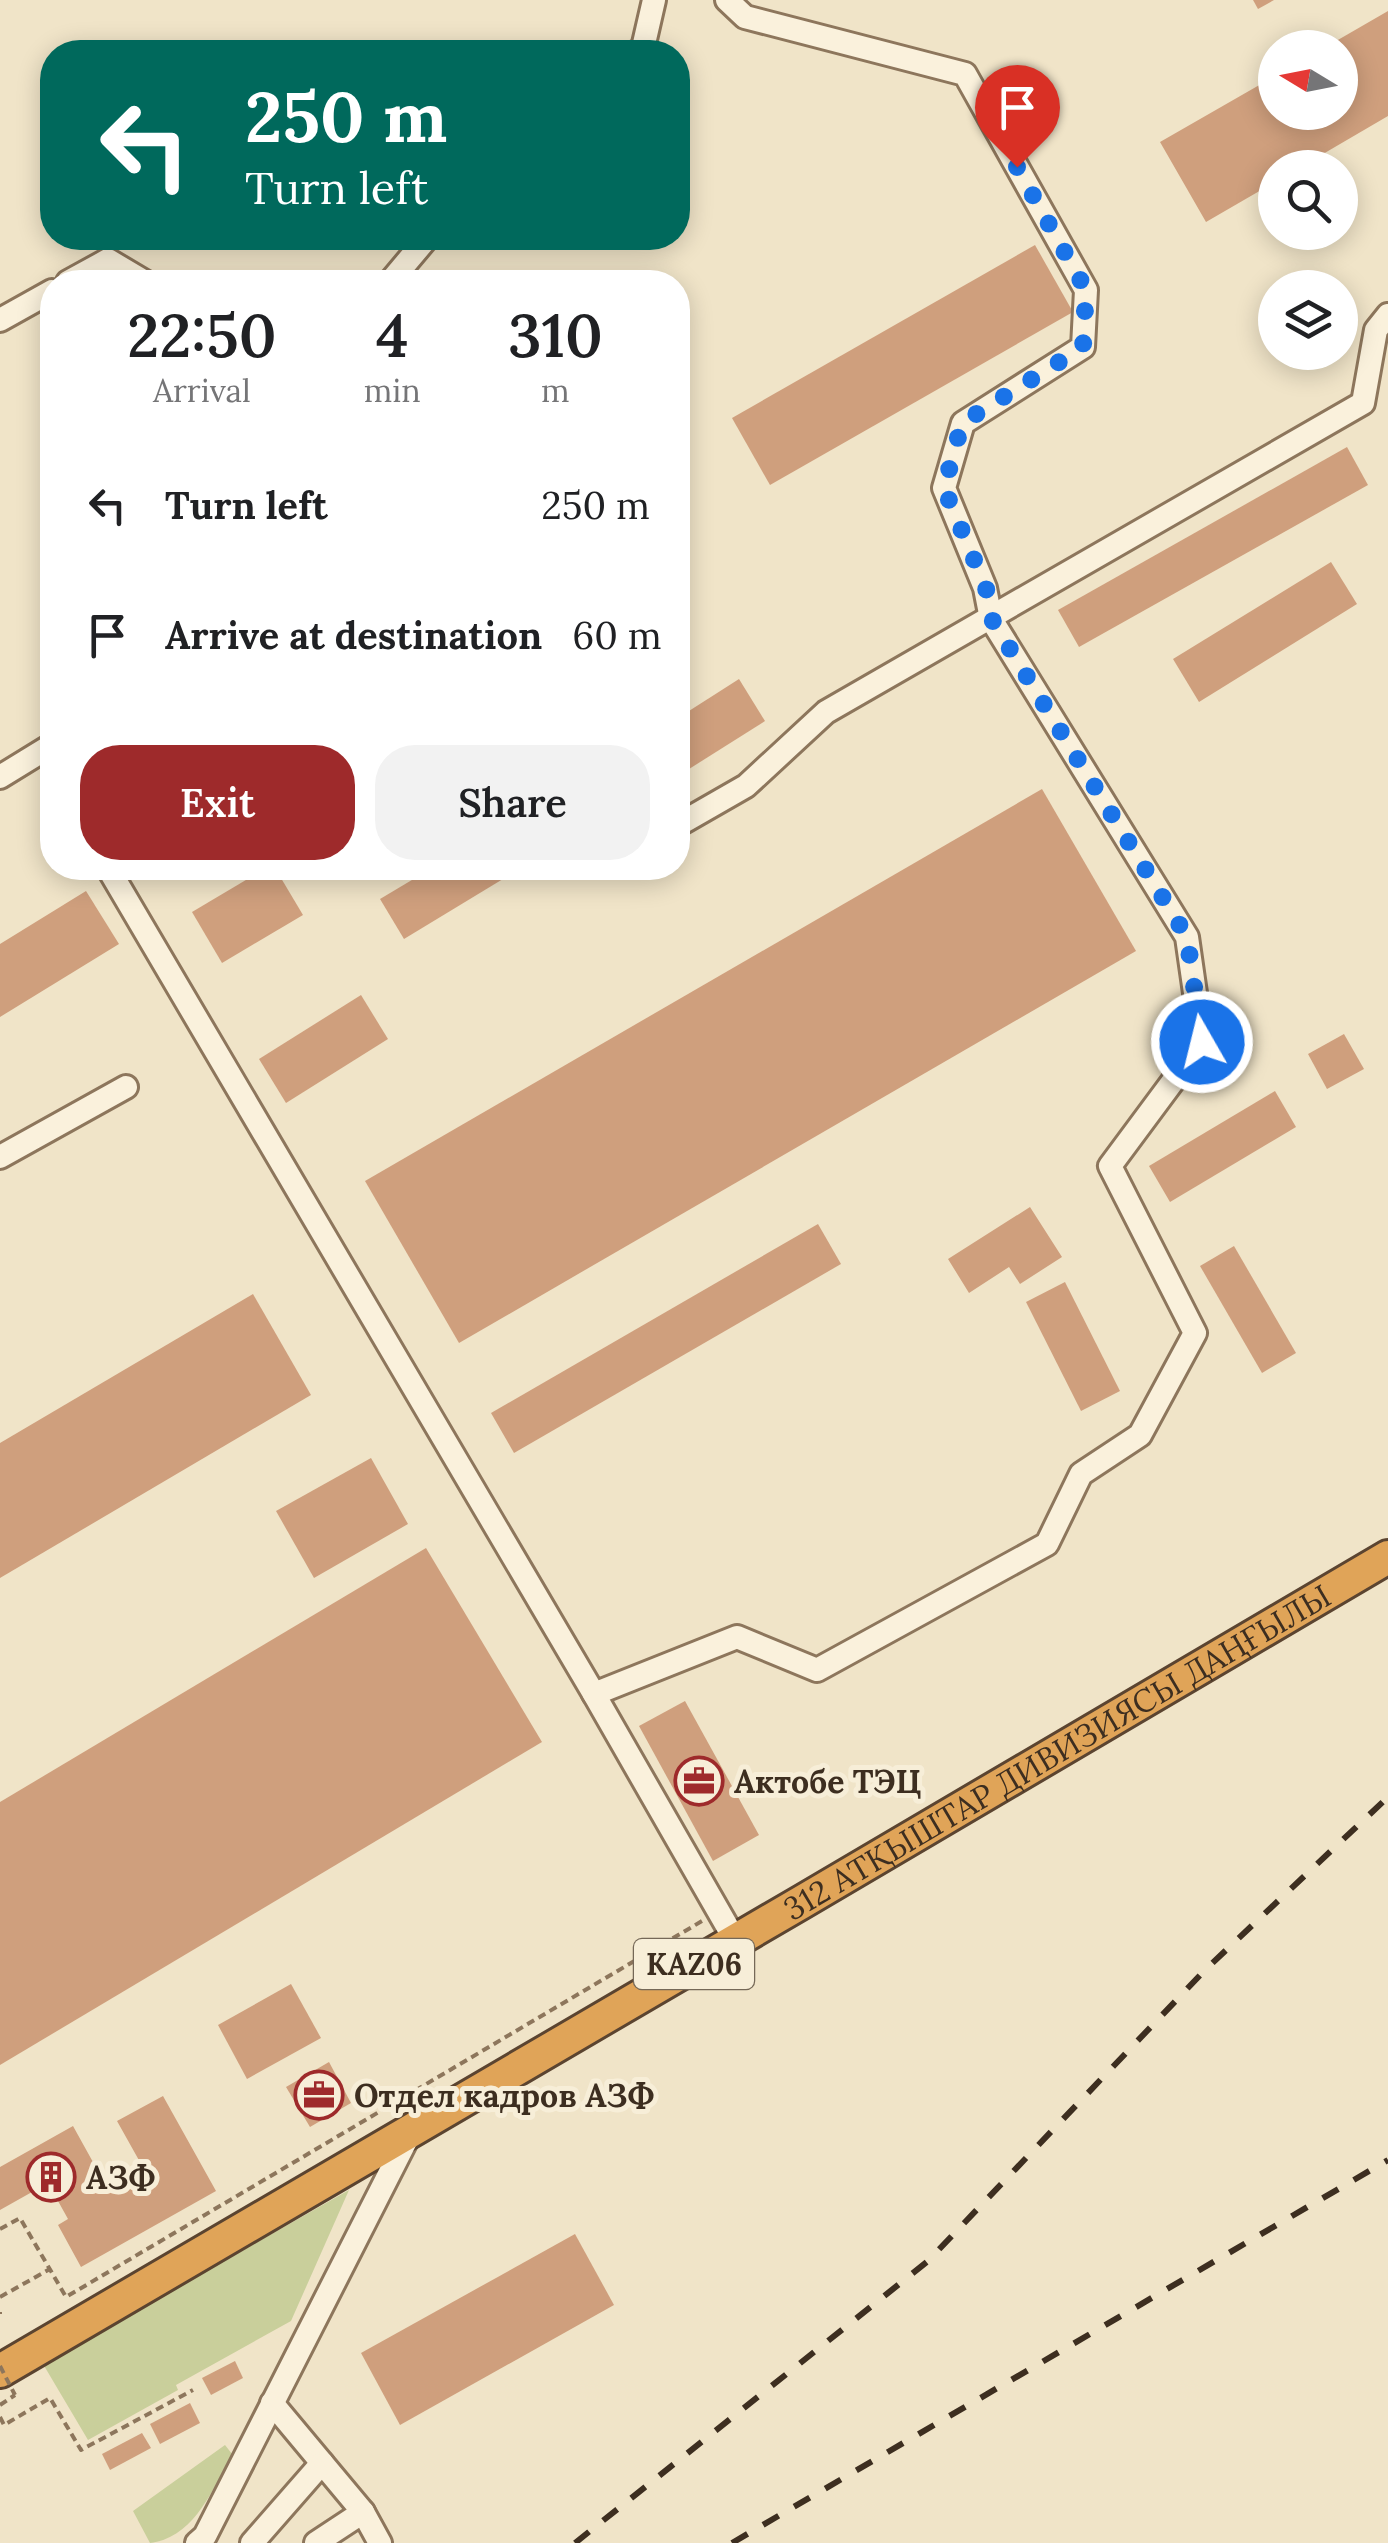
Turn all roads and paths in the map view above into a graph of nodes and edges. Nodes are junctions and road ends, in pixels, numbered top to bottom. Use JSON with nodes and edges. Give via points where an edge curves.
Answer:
{"nodes":[{"id":1,"x":654,"y":0,"type":"edge"},
{"id":2,"x":727,"y":0,"type":"edge"},
{"id":3,"x":645,"y":40,"type":"edge"},
{"id":4,"x":417,"y":250,"type":"edge"},
{"id":5,"x":90,"y":270,"type":"edge"},
{"id":6,"x":125,"y":270,"type":"edge"},
{"id":7,"x":400,"y":270,"type":"edge"},
{"id":8,"x":40,"y":298,"type":"edge"},
{"id":9,"x":1388,"y":315,"type":"edge"},
{"id":10,"x":0,"y":320,"type":"edge"},
{"id":11,"x":991,"y":618,"type":"junction"},
{"id":12,"x":40,"y":760,"type":"edge"},
{"id":13,"x":0,"y":777,"type":"edge"},
{"id":14,"x":690,"y":818,"type":"edge"},
{"id":15,"x":115,"y":880,"type":"edge"},
{"id":16,"x":126,"y":1087,"type":"dead end"},
{"id":17,"x":0,"y":1157,"type":"edge"},
{"id":18,"x":1388,"y":1557,"type":"edge"},
{"id":19,"x":594,"y":1694,"type":"junction"},
{"id":20,"x":719,"y":1911,"type":"junction"},
{"id":21,"x":735,"y":1940,"type":"junction"},
{"id":22,"x":409,"y":2135,"type":"junction"},
{"id":23,"x":0,"y":2229,"type":"edge"},
{"id":24,"x":50,"y":2269,"type":"junction"},
{"id":25,"x":0,"y":2297,"type":"edge"},
{"id":26,"x":5,"y":2377,"type":"edge"},
{"id":27,"x":192,"y":2390,"type":"dead end"},
{"id":28,"x":272,"y":2403,"type":"junction"},
{"id":29,"x":0,"y":2405,"type":"edge"},
{"id":30,"x":0,"y":2418,"type":"edge"},
{"id":31,"x":322,"y":2464,"type":"junction"},
{"id":32,"x":363,"y":2512,"type":"junction"},
{"id":33,"x":197,"y":2543,"type":"edge"},
{"id":34,"x":252,"y":2543,"type":"edge"},
{"id":35,"x":316,"y":2543,"type":"edge"},
{"id":36,"x":380,"y":2543,"type":"edge"}],
"edges":[{"from":1,"to":3,"type":"lane"},
{"from":2,"to":11,"type":"lane","via":[[745,16],[965,74],[1086,290],[1083,347],[962,423],[944,488],[986,588]]},
{"from":4,"to":7,"type":"lane"},
{"from":5,"to":6,"type":"lane","via":[[108,260]]},
{"from":8,"to":10,"type":"lane"},
{"from":9,"to":11,"type":"lane","via":[[1376,330],[1363,403]]},
{"from":11,"to":14,"type":"lane","via":[[826,712],[746,786]]},
{"from":11,"to":19,"type":"lane","via":[[1187,937],[1202,1042],[1110,1166],[1195,1333],[1140,1435],[1081,1474],[1047,1544],[817,1670],[738,1637]]},
{"from":12,"to":13,"type":"lane"},
{"from":15,"to":19,"type":"lane"},
{"from":16,"to":17,"type":"lane"},
{"from":18,"to":21,"type":"highway","name":"312 АТҚЫШТАР ДИВИЗИЯСЫ ДАҢҒЫЛЫ","number":"KАZ06"},
{"from":19,"to":20,"type":"lane"},
{"from":20,"to":21,"type":"lane"},
{"from":20,"to":24,"type":"path","via":[[66,2297]]},
{"from":21,"to":22,"type":"highway","name":"312 АТҚЫШТАР ДИВИЗИЯСЫ ДАҢҒЫЛЫ","number":"KАZ06"},
{"from":22,"to":26,"type":"highway","name":"312 АТҚЫШТАР ДИВИЗИЯСЫ ДАҢҒЫЛЫ","number":"KАZ06"},
{"from":22,"to":28,"type":"lane"},
{"from":23,"to":24,"type":"path","via":[[20,2218]]},
{"from":24,"to":25,"type":"path"},
{"from":26,"to":29,"type":"path"},
{"from":27,"to":30,"type":"path","via":[[81,2450],[50,2398],[4,2425]]},
{"from":28,"to":31,"type":"lane"},
{"from":28,"to":33,"type":"lane"},
{"from":31,"to":32,"type":"lane"},
{"from":31,"to":34,"type":"lane"},
{"from":32,"to":35,"type":"lane"},
{"from":32,"to":36,"type":"lane"}]}
